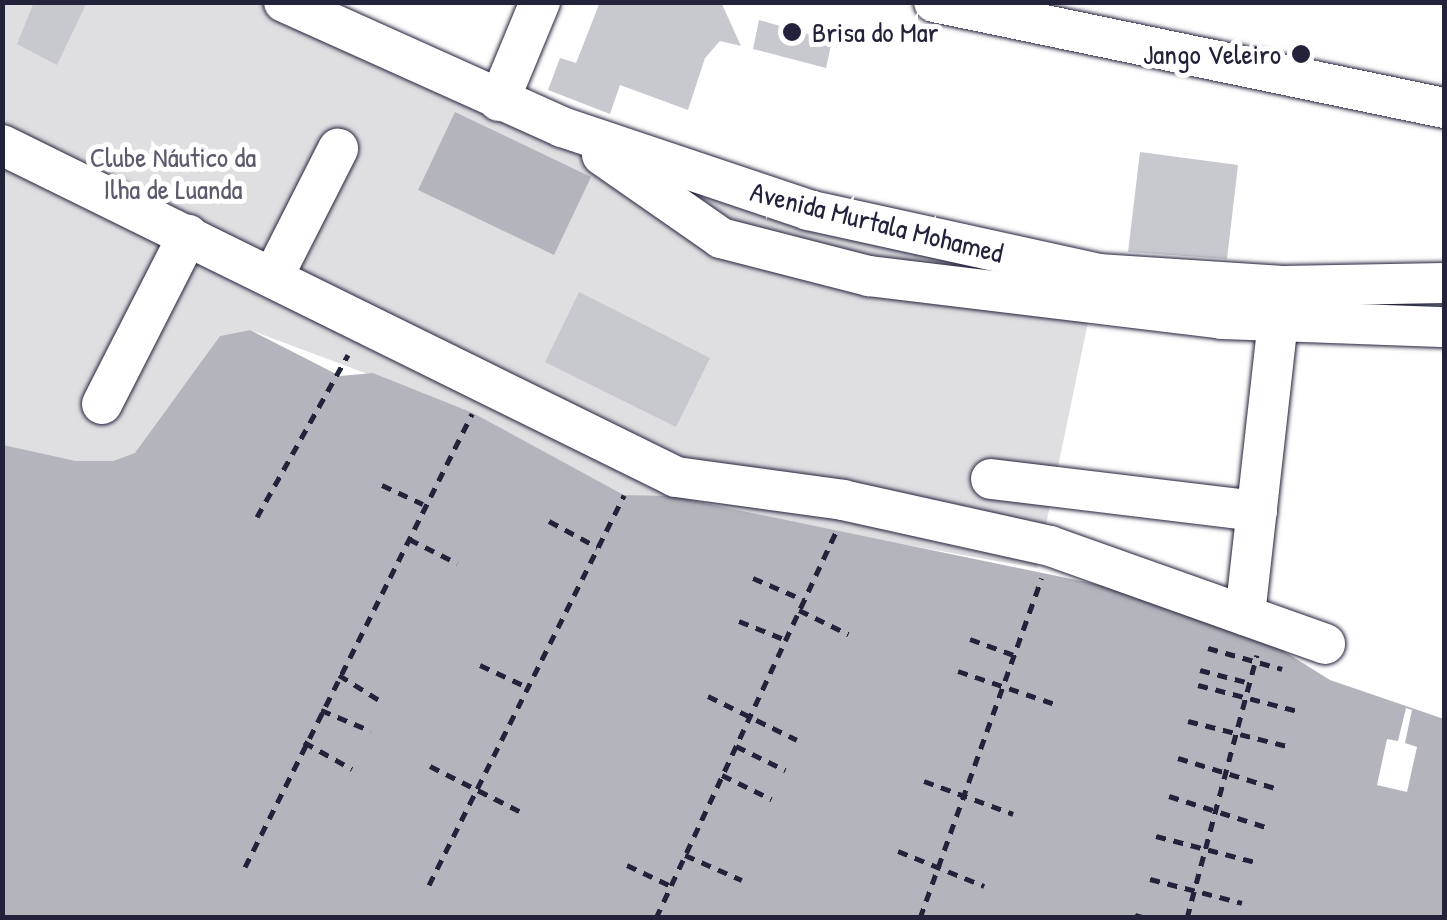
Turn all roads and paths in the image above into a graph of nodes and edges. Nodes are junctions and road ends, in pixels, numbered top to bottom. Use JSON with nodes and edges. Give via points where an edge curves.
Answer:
{"nodes":[{"id":1,"x":284,"y":2,"type":"edge"},
{"id":2,"x":540,"y":2,"type":"edge"},
{"id":3,"x":934,"y":2,"type":"edge"},
{"id":4,"x":499,"y":100,"type":"junction"},
{"id":5,"x":1444,"y":108,"type":"edge"},
{"id":6,"x":562,"y":128,"type":"junction"},
{"id":7,"x":2,"y":145,"type":"edge"},
{"id":8,"x":338,"y":148,"type":"dead end"},
{"id":9,"x":188,"y":235,"type":"junction"},
{"id":10,"x":273,"y":277,"type":"junction"},
{"id":11,"x":1444,"y":283,"type":"edge"},
{"id":12,"x":362,"y":320,"type":"junction"},
{"id":13,"x":1278,"y":324,"type":"junction"},
{"id":14,"x":1444,"y":327,"type":"edge"},
{"id":15,"x":485,"y":380,"type":"junction"},
{"id":16,"x":102,"y":404,"type":"dead end"},
{"id":17,"x":991,"y":479,"type":"dead end"},
{"id":18,"x":382,"y":485,"type":"dead end"},
{"id":19,"x":624,"y":494,"type":"dead end"},
{"id":20,"x":843,"y":500,"type":"junction"},
{"id":21,"x":423,"y":504,"type":"junction"},
{"id":22,"x":1257,"y":511,"type":"junction"},
{"id":23,"x":256,"y":517,"type":"dead end"},
{"id":24,"x":549,"y":521,"type":"dead end"},
{"id":25,"x":408,"y":539,"type":"junction"},
{"id":26,"x":1050,"y":546,"type":"junction"},
{"id":27,"x":597,"y":547,"type":"junction"},
{"id":28,"x":457,"y":563,"type":"dead end"},
{"id":29,"x":754,"y":578,"type":"dead end"},
{"id":30,"x":804,"y":600,"type":"junction"},
{"id":31,"x":799,"y":610,"type":"junction"},
{"id":32,"x":1255,"y":619,"type":"junction"},
{"id":33,"x":740,"y":621,"type":"dead end"},
{"id":34,"x":848,"y":634,"type":"dead end"},
{"id":35,"x":970,"y":638,"type":"dead end"},
{"id":36,"x":786,"y":640,"type":"junction"},
{"id":37,"x":1325,"y":644,"type":"dead end"},
{"id":38,"x":1208,"y":648,"type":"dead end"},
{"id":39,"x":1014,"y":655,"type":"junction"},
{"id":40,"x":1256,"y":661,"type":"junction"},
{"id":41,"x":480,"y":665,"type":"dead end"},
{"id":42,"x":1200,"y":670,"type":"dead end"},
{"id":43,"x":1288,"y":670,"type":"dead end"},
{"id":44,"x":958,"y":671,"type":"dead end"},
{"id":45,"x":338,"y":675,"type":"junction"},
{"id":46,"x":1250,"y":683,"type":"junction"},
{"id":47,"x":1198,"y":686,"type":"dead end"},
{"id":48,"x":527,"y":687,"type":"junction"},
{"id":49,"x":1003,"y":687,"type":"junction"},
{"id":50,"x":708,"y":696,"type":"dead end"},
{"id":51,"x":1246,"y":698,"type":"junction"},
{"id":52,"x":384,"y":702,"type":"dead end"},
{"id":53,"x":1054,"y":704,"type":"dead end"},
{"id":54,"x":321,"y":710,"type":"junction"},
{"id":55,"x":1298,"y":711,"type":"dead end"},
{"id":56,"x":749,"y":717,"type":"junction"},
{"id":57,"x":1188,"y":720,"type":"dead end"},
{"id":58,"x":371,"y":731,"type":"dead end"},
{"id":59,"x":1236,"y":733,"type":"junction"},
{"id":60,"x":797,"y":740,"type":"dead end"},
{"id":61,"x":304,"y":742,"type":"junction"},
{"id":62,"x":736,"y":746,"type":"junction"},
{"id":63,"x":1287,"y":746,"type":"dead end"},
{"id":64,"x":1178,"y":758,"type":"dead end"},
{"id":65,"x":430,"y":766,"type":"dead end"},
{"id":66,"x":352,"y":769,"type":"dead end"},
{"id":67,"x":785,"y":770,"type":"dead end"},
{"id":68,"x":1226,"y":773,"type":"junction"},
{"id":69,"x":722,"y":775,"type":"junction"},
{"id":70,"x":924,"y":780,"type":"dead end"},
{"id":71,"x":477,"y":789,"type":"junction"},
{"id":72,"x":1278,"y":789,"type":"dead end"},
{"id":73,"x":964,"y":796,"type":"junction"},
{"id":74,"x":1169,"y":796,"type":"dead end"},
{"id":75,"x":771,"y":799,"type":"dead end"},
{"id":76,"x":1216,"y":811,"type":"junction"},
{"id":77,"x":523,"y":813,"type":"dead end"},
{"id":78,"x":1013,"y":814,"type":"dead end"},
{"id":79,"x":1266,"y":827,"type":"dead end"},
{"id":80,"x":1156,"y":836,"type":"dead end"},
{"id":81,"x":1206,"y":849,"type":"junction"},
{"id":82,"x":898,"y":851,"type":"dead end"},
{"id":83,"x":685,"y":856,"type":"junction"},
{"id":84,"x":1256,"y":862,"type":"dead end"},
{"id":85,"x":626,"y":866,"type":"dead end"},
{"id":86,"x":245,"y":867,"type":"dead end"},
{"id":87,"x":939,"y":868,"type":"junction"},
{"id":88,"x":1150,"y":879,"type":"dead end"},
{"id":89,"x":742,"y":880,"type":"dead end"},
{"id":90,"x":430,"y":885,"type":"dead end"},
{"id":91,"x":670,"y":886,"type":"junction"},
{"id":92,"x":984,"y":886,"type":"dead end"},
{"id":93,"x":1194,"y":891,"type":"junction"},
{"id":94,"x":1242,"y":904,"type":"dead end"},
{"id":95,"x":1135,"y":915,"type":"dead end"},
{"id":96,"x":656,"y":918,"type":"edge"},
{"id":97,"x":920,"y":918,"type":"edge"},
{"id":98,"x":1146,"y":918,"type":"edge"},
{"id":99,"x":1187,"y":918,"type":"edge"}],
"edges":[{"from":1,"to":4,"type":"street","name":"Avenida Murtala Mohamed"},
{"from":2,"to":4,"type":"street"},
{"from":3,"to":5,"type":"street"},
{"from":4,"to":6,"type":"street","name":"Avenida Murtala Mohamed"},
{"from":6,"to":11,"type":"street","name":"Avenida Murtala Mohamed","via":[[808,210],[1062,269],[1282,286]]},
{"from":6,"to":13,"type":"street","via":[[721,238],[869,276],[1007,298]]},
{"from":7,"to":9,"type":"street"},
{"from":8,"to":10,"type":"street"},
{"from":9,"to":10,"type":"street"},
{"from":9,"to":16,"type":"street"},
{"from":10,"to":12,"type":"street"},
{"from":12,"to":15,"type":"street"},
{"from":12,"to":23,"type":"path","via":[[340,376]]},
{"from":13,"to":14,"type":"street"},
{"from":13,"to":22,"type":"street"},
{"from":15,"to":20,"type":"street","via":[[676,477]]},
{"from":15,"to":21,"type":"path"},
{"from":17,"to":22,"type":"street"},
{"from":18,"to":21,"type":"path"},
{"from":19,"to":27,"type":"path"},
{"from":20,"to":26,"type":"street"},
{"from":20,"to":30,"type":"path"},
{"from":21,"to":25,"type":"path"},
{"from":22,"to":32,"type":"street"},
{"from":24,"to":27,"type":"path"},
{"from":25,"to":28,"type":"path"},
{"from":25,"to":45,"type":"path"},
{"from":26,"to":32,"type":"street"},
{"from":26,"to":39,"type":"path"},
{"from":27,"to":48,"type":"path"},
{"from":29,"to":30,"type":"path"},
{"from":30,"to":31,"type":"path"},
{"from":31,"to":34,"type":"path"},
{"from":31,"to":36,"type":"path"},
{"from":32,"to":37,"type":"street"},
{"from":32,"to":40,"type":"path"},
{"from":33,"to":36,"type":"path"},
{"from":35,"to":39,"type":"path"},
{"from":36,"to":56,"type":"path"},
{"from":38,"to":40,"type":"path"},
{"from":39,"to":49,"type":"path"},
{"from":40,"to":43,"type":"path"},
{"from":40,"to":46,"type":"path"},
{"from":41,"to":48,"type":"path"},
{"from":42,"to":46,"type":"path"},
{"from":44,"to":49,"type":"path"},
{"from":45,"to":52,"type":"path"},
{"from":45,"to":54,"type":"path"},
{"from":46,"to":51,"type":"path"},
{"from":47,"to":51,"type":"path"},
{"from":48,"to":71,"type":"path"},
{"from":49,"to":53,"type":"path"},
{"from":49,"to":73,"type":"path"},
{"from":50,"to":56,"type":"path"},
{"from":51,"to":55,"type":"path"},
{"from":51,"to":59,"type":"path"},
{"from":54,"to":58,"type":"path"},
{"from":54,"to":61,"type":"path"},
{"from":56,"to":60,"type":"path"},
{"from":56,"to":62,"type":"path"},
{"from":57,"to":59,"type":"path"},
{"from":59,"to":63,"type":"path"},
{"from":59,"to":68,"type":"path"},
{"from":61,"to":66,"type":"path"},
{"from":61,"to":86,"type":"path"},
{"from":62,"to":67,"type":"path"},
{"from":62,"to":69,"type":"path"},
{"from":64,"to":68,"type":"path"},
{"from":65,"to":71,"type":"path"},
{"from":68,"to":72,"type":"path"},
{"from":68,"to":76,"type":"path"},
{"from":69,"to":75,"type":"path"},
{"from":69,"to":83,"type":"path"},
{"from":70,"to":73,"type":"path"},
{"from":71,"to":77,"type":"path"},
{"from":71,"to":90,"type":"path"},
{"from":73,"to":78,"type":"path"},
{"from":73,"to":87,"type":"path"},
{"from":74,"to":76,"type":"path"},
{"from":76,"to":79,"type":"path"},
{"from":76,"to":81,"type":"path"},
{"from":80,"to":81,"type":"path"},
{"from":81,"to":84,"type":"path"},
{"from":81,"to":93,"type":"path"},
{"from":82,"to":87,"type":"path"},
{"from":83,"to":89,"type":"path"},
{"from":83,"to":91,"type":"path"},
{"from":85,"to":91,"type":"path"},
{"from":87,"to":92,"type":"path"},
{"from":87,"to":97,"type":"path"},
{"from":88,"to":93,"type":"path"},
{"from":91,"to":96,"type":"path"},
{"from":93,"to":94,"type":"path"},
{"from":93,"to":99,"type":"path"},
{"from":95,"to":98,"type":"path"}]}
